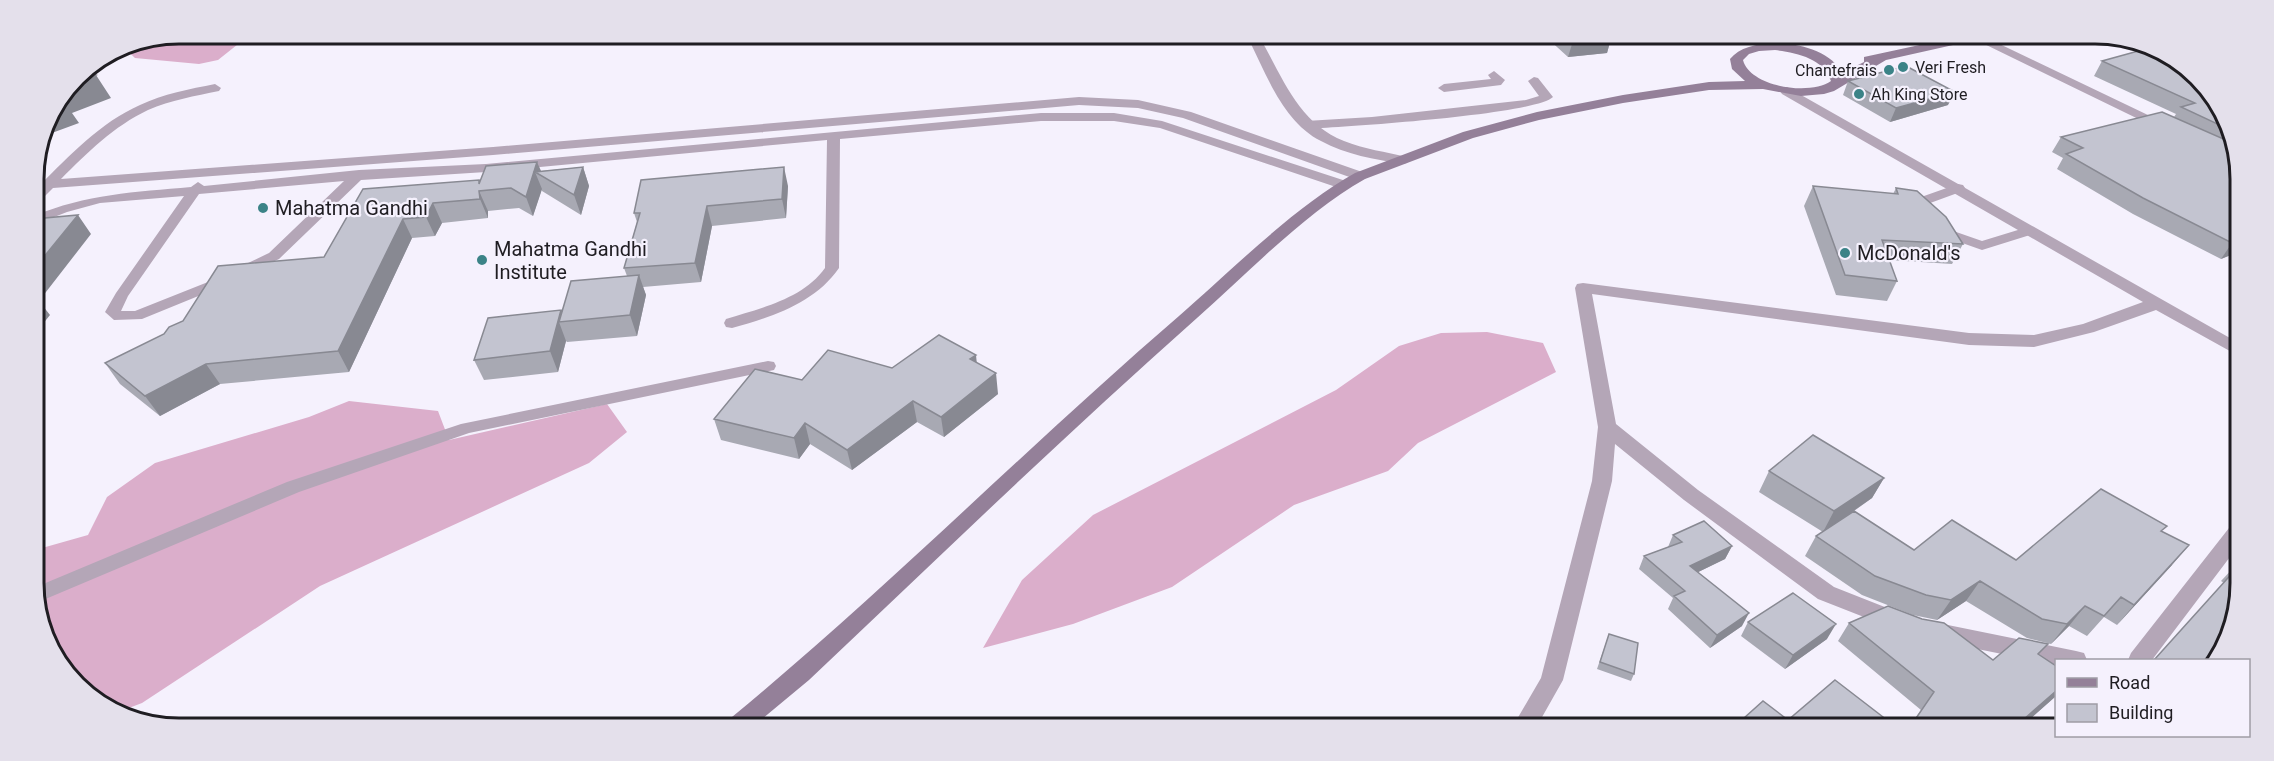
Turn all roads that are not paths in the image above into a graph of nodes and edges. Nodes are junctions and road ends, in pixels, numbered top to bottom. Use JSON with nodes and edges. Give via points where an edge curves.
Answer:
{"nodes":[{"id":1,"x":1258,"y":44,"type":"edge"},
{"id":2,"x":1740,"y":44,"type":"edge"},
{"id":3,"x":1766,"y":44,"type":"edge"},
{"id":4,"x":1942,"y":44,"type":"edge"},
{"id":5,"x":1991,"y":44,"type":"edge"},
{"id":6,"x":1773,"y":47,"type":"junction"},
{"id":7,"x":1744,"y":51,"type":"junction"},
{"id":8,"x":1880,"y":59,"type":"junction"},
{"id":9,"x":1822,"y":60,"type":"junction"},
{"id":10,"x":1738,"y":69,"type":"junction"},
{"id":11,"x":1494,"y":75,"type":"dead end"},
{"id":12,"x":1534,"y":81,"type":"dead end"},
{"id":13,"x":1838,"y":81,"type":"junction"},
{"id":14,"x":1764,"y":85,"type":"junction"},
{"id":15,"x":1709,"y":86,"type":"junction"},
{"id":16,"x":215,"y":88,"type":"dead end"},
{"id":17,"x":1787,"y":91,"type":"junction"},
{"id":18,"x":1815,"y":92,"type":"junction"},
{"id":19,"x":1469,"y":111,"type":"junction"},
{"id":20,"x":1840,"y":121,"type":"junction"},
{"id":21,"x":1306,"y":125,"type":"junction"},
{"id":22,"x":2176,"y":132,"type":"edge"},
{"id":23,"x":834,"y":135,"type":"junction"},
{"id":24,"x":369,"y":159,"type":"junction"},
{"id":25,"x":1402,"y":160,"type":"junction"},
{"id":26,"x":210,"y":170,"type":"junction"},
{"id":27,"x":357,"y":176,"type":"junction"},
{"id":28,"x":1360,"y":176,"type":"junction"},
{"id":29,"x":49,"y":184,"type":"junction"},
{"id":30,"x":1344,"y":185,"type":"junction"},
{"id":31,"x":1958,"y":188,"type":"junction"},
{"id":32,"x":44,"y":189,"type":"edge"},
{"id":33,"x":195,"y":189,"type":"junction"},
{"id":34,"x":100,"y":199,"type":"junction"},
{"id":35,"x":44,"y":216,"type":"edge"},
{"id":36,"x":2031,"y":230,"type":"junction"},
{"id":37,"x":2158,"y":303,"type":"junction"},
{"id":38,"x":732,"y":323,"type":"dead end"},
{"id":39,"x":2230,"y":345,"type":"edge"},
{"id":40,"x":768,"y":366,"type":"dead end"},
{"id":41,"x":1608,"y":427,"type":"junction"},
{"id":42,"x":2230,"y":542,"type":"edge"},
{"id":43,"x":44,"y":591,"type":"edge"},
{"id":44,"x":2071,"y":659,"type":"edge"},
{"id":45,"x":2140,"y":659,"type":"edge"},
{"id":46,"x":801,"y":673,"type":"junction"},
{"id":47,"x":1551,"y":680,"type":"junction"},
{"id":48,"x":1524,"y":717,"type":"edge"},
{"id":49,"x":1530,"y":717,"type":"edge"},
{"id":50,"x":748,"y":718,"type":"edge"},
{"id":51,"x":764,"y":718,"type":"edge"}],
"edges":[{"from":1,"to":21,"type":"street"},
{"from":2,"to":7,"type":"main road"},
{"from":3,"to":6,"type":"main road"},
{"from":4,"to":8,"type":"main road"},
{"from":5,"to":22,"type":"street"},
{"from":6,"to":7,"type":"main road"},
{"from":6,"to":9,"type":"main road"},
{"from":7,"to":10,"type":"main road","via":[[1736,59]]},
{"from":8,"to":9,"type":"main road"},
{"from":8,"to":13,"type":"main road"},
{"from":9,"to":13,"type":"main road","via":[[1833,67]]},
{"from":10,"to":14,"type":"main road"},
{"from":10,"to":15,"type":"main road"},
{"from":11,"to":19,"type":"lane","via":[[1497,82],[1447,88]]},
{"from":12,"to":19,"type":"lane","via":[[1546,99]]},
{"from":13,"to":18,"type":"main road"},
{"from":14,"to":15,"type":"main road"},
{"from":14,"to":17,"type":"main road"},
{"from":15,"to":25,"type":"main road","via":[[1537,116],[1468,135]]},
{"from":16,"to":29,"type":"lane","via":[[168,98],[141,109],[110,129]]},
{"from":17,"to":18,"type":"main road"},
{"from":17,"to":20,"type":"street"},
{"from":18,"to":20,"type":"street"},
{"from":19,"to":21,"type":"lane"},
{"from":20,"to":31,"type":"street"},
{"from":21,"to":25,"type":"street","via":[[1341,145]]},
{"from":23,"to":27,"type":"lane","via":[[486,168]]},
{"from":23,"to":30,"type":"lane","via":[[1041,117],[1114,117],[1162,125]]},
{"from":23,"to":38,"type":"lane","via":[[832,268],[827,278],[809,292]]},
{"from":24,"to":26,"type":"lane"},
{"from":24,"to":27,"type":"lane"},
{"from":24,"to":28,"type":"lane","via":[[1044,102],[1110,101],[1187,115]]},
{"from":25,"to":28,"type":"main road"},
{"from":26,"to":29,"type":"lane"},
{"from":26,"to":33,"type":"lane"},
{"from":27,"to":33,"type":"lane"},
{"from":27,"to":33,"type":"lane","via":[[274,256],[137,316],[120,317],[113,312],[121,296]]},
{"from":28,"to":30,"type":"main road"},
{"from":29,"to":32,"type":"lane"},
{"from":29,"to":34,"type":"lane","via":[[62,194]]},
{"from":30,"to":46,"type":"main road","via":[[1110,385]]},
{"from":31,"to":36,"type":"street"},
{"from":31,"to":36,"type":"lane","via":[[1912,205],[1942,232],[1982,246]]},
{"from":33,"to":34,"type":"lane"},
{"from":34,"to":35,"type":"lane"},
{"from":36,"to":37,"type":"street"},
{"from":37,"to":39,"type":"street"},
{"from":37,"to":41,"type":"street","via":[[2088,328],[2034,341],[1969,339],[1583,288]]},
{"from":40,"to":43,"type":"lane","via":[[467,428],[293,487]]},
{"from":41,"to":44,"type":"street","via":[[1691,495],[1826,593],[1910,626]]},
{"from":41,"to":47,"type":"street","via":[[1602,481]]},
{"from":42,"to":45,"type":"street"},
{"from":46,"to":50,"type":"main road"},
{"from":46,"to":51,"type":"main road"},
{"from":47,"to":48,"type":"street"},
{"from":47,"to":49,"type":"street"}]}
